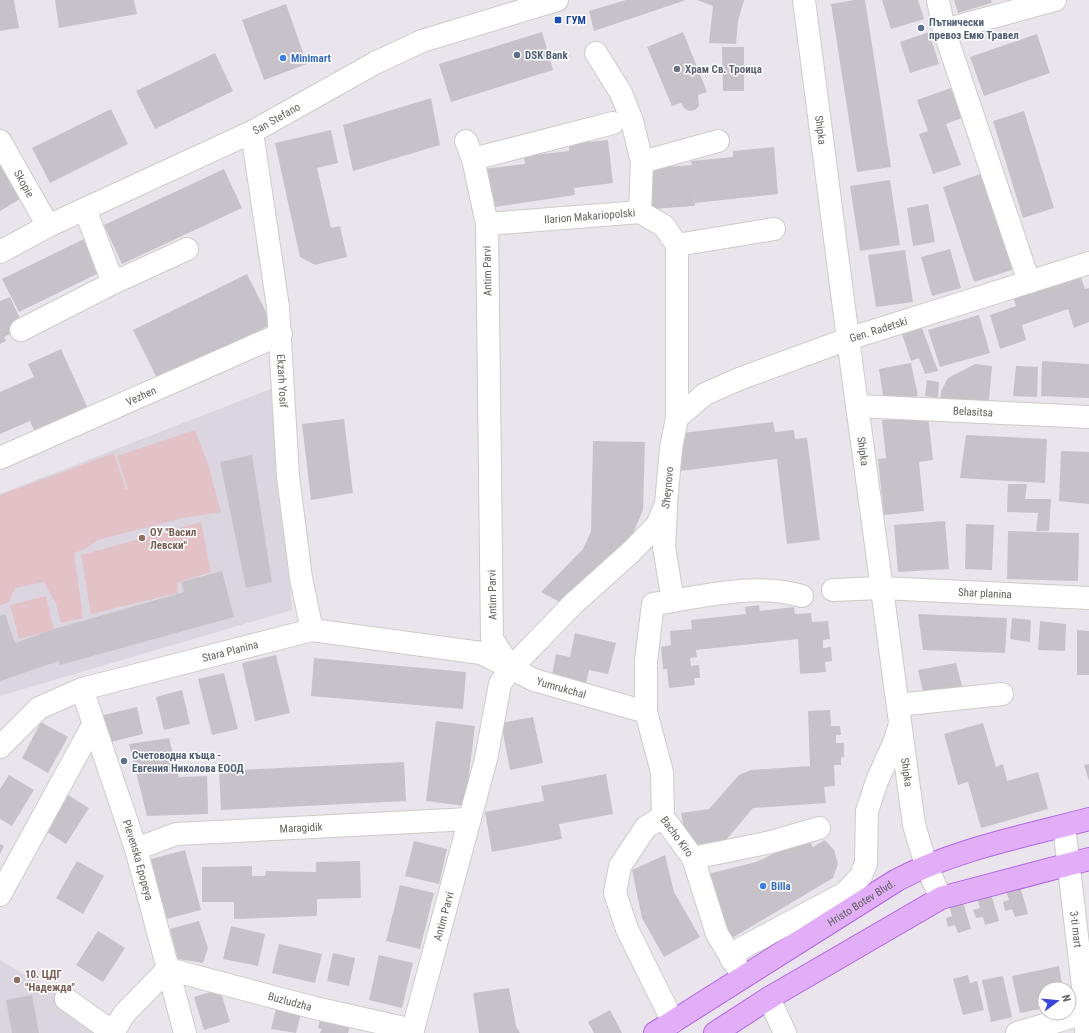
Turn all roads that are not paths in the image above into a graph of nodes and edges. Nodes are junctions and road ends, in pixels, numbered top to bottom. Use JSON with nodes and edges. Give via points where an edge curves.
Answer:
{"nodes":[{"id":1,"x":557,"y":0,"type":"edge"},
{"id":2,"x":804,"y":0,"type":"edge"},
{"id":3,"x":938,"y":0,"type":"edge"},
{"id":4,"x":1055,"y":0,"type":"edge"},
{"id":5,"x":944,"y":30,"type":"junction"},
{"id":6,"x":596,"y":53,"type":"dead end"},
{"id":7,"x":613,"y":123,"type":"dead end"},
{"id":8,"x":252,"y":132,"type":"junction"},
{"id":9,"x":718,"y":141,"type":"dead end"},
{"id":10,"x":3,"y":151,"type":"edge"},
{"id":11,"x":642,"y":162,"type":"junction"},
{"id":12,"x":84,"y":209,"type":"junction"},
{"id":13,"x":640,"y":212,"type":"junction"},
{"id":14,"x":487,"y":224,"type":"junction"},
{"id":15,"x":48,"y":226,"type":"junction"},
{"id":16,"x":774,"y":229,"type":"dead end"},
{"id":17,"x":677,"y":245,"type":"junction"},
{"id":18,"x":187,"y":248,"type":"dead end"},
{"id":19,"x":0,"y":252,"type":"edge"},
{"id":20,"x":1089,"y":263,"type":"edge"},
{"id":21,"x":1029,"y":282,"type":"junction"},
{"id":22,"x":113,"y":283,"type":"junction"},
{"id":23,"x":21,"y":330,"type":"dead end"},
{"id":24,"x":281,"y":334,"type":"junction"},
{"id":25,"x":848,"y":339,"type":"junction"},
{"id":26,"x":857,"y":406,"type":"junction"},
{"id":27,"x":1089,"y":417,"type":"edge"},
{"id":28,"x":677,"y":418,"type":"junction"},
{"id":29,"x":0,"y":458,"type":"edge"},
{"id":30,"x":666,"y":504,"type":"junction"},
{"id":31,"x":881,"y":588,"type":"junction"},
{"id":32,"x":833,"y":590,"type":"dead end"},
{"id":33,"x":802,"y":596,"type":"dead end"},
{"id":34,"x":1089,"y":598,"type":"edge"},
{"id":35,"x":674,"y":601,"type":"junction"},
{"id":36,"x":312,"y":630,"type":"junction"},
{"id":37,"x":481,"y":653,"type":"joint"},
{"id":38,"x":511,"y":668,"type":"junction"},
{"id":39,"x":82,"y":689,"type":"junction"},
{"id":40,"x":1002,"y":694,"type":"dead end"},
{"id":41,"x":646,"y":712,"type":"junction"},
{"id":42,"x":899,"y":713,"type":"junction"},
{"id":43,"x":93,"y":725,"type":"junction"},
{"id":44,"x":0,"y":747,"type":"edge"},
{"id":45,"x":663,"y":817,"type":"junction"},
{"id":46,"x":470,"y":819,"type":"junction"},
{"id":47,"x":1089,"y":819,"type":"edge"},
{"id":48,"x":1064,"y":826,"type":"junction"},
{"id":49,"x":819,"y":828,"type":"dead end"},
{"id":50,"x":136,"y":849,"type":"junction"},
{"id":51,"x":693,"y":858,"type":"junction"},
{"id":52,"x":1079,"y":862,"type":"edge"},
{"id":53,"x":926,"y":865,"type":"junction"},
{"id":54,"x":0,"y":895,"type":"edge"},
{"id":55,"x":942,"y":898,"type":"junction"},
{"id":56,"x":731,"y":959,"type":"junction"},
{"id":57,"x":168,"y":969,"type":"junction"},
{"id":58,"x":744,"y":978,"type":"junction"},
{"id":59,"x":769,"y":998,"type":"junction"},
{"id":60,"x":66,"y":999,"type":"dead end"},
{"id":61,"x":1087,"y":1019,"type":"edge"},
{"id":62,"x":664,"y":1027,"type":"edge"},
{"id":63,"x":114,"y":1031,"type":"edge"},
{"id":64,"x":413,"y":1032,"type":"edge"},
{"id":65,"x":185,"y":1033,"type":"edge"},
{"id":66,"x":715,"y":1033,"type":"edge"},
{"id":67,"x":785,"y":1033,"type":"edge"},
{"id":68,"x":1017,"y":1033,"type":"edge"}],
"edges":[{"from":1,"to":8,"type":"street","name":"San Stefano","via":[[422,41],[375,63]]},
{"from":2,"to":25,"type":"street","name":"Shipka"},
{"from":3,"to":5,"type":"street"},
{"from":4,"to":5,"type":"street"},
{"from":5,"to":21,"type":"street"},
{"from":6,"to":11,"type":"street","via":[[621,93],[632,120]]},
{"from":7,"to":14,"type":"street","name":"Antim Parvi","via":[[470,150]]},
{"from":8,"to":12,"type":"street","name":"San Stefano"},
{"from":8,"to":24,"type":"street","name":"Ekzarh Yosif"},
{"from":9,"to":11,"type":"street"},
{"from":10,"to":15,"type":"street","name":"Skopie"},
{"from":11,"to":13,"type":"street"},
{"from":12,"to":15,"type":"street","name":"San Stefano"},
{"from":12,"to":22,"type":"street"},
{"from":13,"to":14,"type":"street","name":"Ilarion Makariopolski"},
{"from":13,"to":17,"type":"street","name":"Ilarion Makariopolski","via":[[664,226]]},
{"from":14,"to":38,"type":"street","name":"Antim Parvi","via":[[492,639]]},
{"from":15,"to":19,"type":"street","name":"San Stefano"},
{"from":16,"to":17,"type":"street"},
{"from":17,"to":28,"type":"street","name":"Sheynovo"},
{"from":18,"to":22,"type":"street"},
{"from":20,"to":21,"type":"street","name":"Gen. Radetski"},
{"from":21,"to":25,"type":"street","name":"Gen. Radetski"},
{"from":22,"to":23,"type":"street"},
{"from":24,"to":29,"type":"street","name":"Vezhen"},
{"from":24,"to":36,"type":"street","name":"Ekzarh Yosif","via":[[288,476],[301,578]]},
{"from":25,"to":26,"type":"street","name":"Shipka"},
{"from":25,"to":28,"type":"street","name":"Gen. Radetski","via":[[705,394]]},
{"from":26,"to":27,"type":"street","name":"Belasitsa"},
{"from":26,"to":31,"type":"street","name":"Shipka"},
{"from":28,"to":30,"type":"street","name":"Sheynovo","via":[[671,448]]},
{"from":30,"to":35,"type":"street","via":[[664,546]]},
{"from":30,"to":38,"type":"street","name":"Sheynovo","via":[[657,524],[632,551],[572,605]]},
{"from":31,"to":32,"type":"street","name":"Shar planina"},
{"from":31,"to":34,"type":"street","name":"Shar planina"},
{"from":31,"to":42,"type":"street","name":"Shipka"},
{"from":33,"to":35,"type":"street","via":[[782,590],[767,590],[722,592]]},
{"from":35,"to":41,"type":"street","name":"Bacho Kiro","via":[[653,604],[646,661]]},
{"from":36,"to":37,"type":"street","name":"Stara Planina"},
{"from":36,"to":39,"type":"street","name":"Stara Planina"},
{"from":37,"to":38,"type":"street","name":"Yumrukchal"},
{"from":38,"to":41,"type":"street","name":"Yumrukchal","via":[[534,680]]},
{"from":38,"to":46,"type":"street","name":"Antim Parvi","via":[[500,684],[486,759]]},
{"from":39,"to":43,"type":"street","name":"Plevenska Epopeya"},
{"from":39,"to":44,"type":"street","name":"Stara Planina","via":[[40,708]]},
{"from":40,"to":42,"type":"street"},
{"from":41,"to":45,"type":"street","name":"Bacho Kiro","via":[[662,772]]},
{"from":42,"to":53,"type":"street","name":"Shipka","via":[[914,825]]},
{"from":42,"to":56,"type":"street","via":[[894,743],[867,811],[866,863],[861,876],[846,893],[742,948]]},
{"from":43,"to":50,"type":"street","name":"Plevenska Epopeya"},
{"from":43,"to":54,"type":"street"},
{"from":45,"to":51,"type":"street","name":"Bacho Kiro"},
{"from":45,"to":62,"type":"street","via":[[646,827],[620,866],[615,893]]},
{"from":46,"to":50,"type":"street","name":"Maragidik","via":[[176,834]]},
{"from":46,"to":64,"type":"street","name":"Antim Parvi"},
{"from":47,"to":48,"type":"main road","name":"Hristo Botev Blvd."},
{"from":48,"to":52,"type":"street","name":"3-ti mart"},
{"from":48,"to":53,"type":"main road","name":"Hristo Botev Blvd.","via":[[1035,832]]},
{"from":49,"to":51,"type":"street","name":"Bacho Kiro","via":[[771,842]]},
{"from":50,"to":57,"type":"street","name":"Plevenska Epopeya"},
{"from":51,"to":56,"type":"street","via":[[717,934]]},
{"from":52,"to":55,"type":"main road"},
{"from":52,"to":61,"type":"street","name":"3-ti mart"},
{"from":53,"to":55,"type":"street","name":"Shipka"},
{"from":53,"to":58,"type":"main road","name":"Hristo Botev Blvd.","via":[[897,880]]},
{"from":55,"to":59,"type":"main road"},
{"from":56,"to":58,"type":"street"},
{"from":57,"to":63,"type":"street","via":[[124,1014]]},
{"from":57,"to":64,"type":"street","name":"Buzludzha"},
{"from":57,"to":65,"type":"street","name":"Plevenska Epopeya"},
{"from":58,"to":62,"type":"main road","name":"Hristo Botev Blvd."},
{"from":59,"to":66,"type":"main road"},
{"from":59,"to":67,"type":"street"},
{"from":60,"to":63,"type":"street"},
{"from":61,"to":68,"type":"street"}]}
